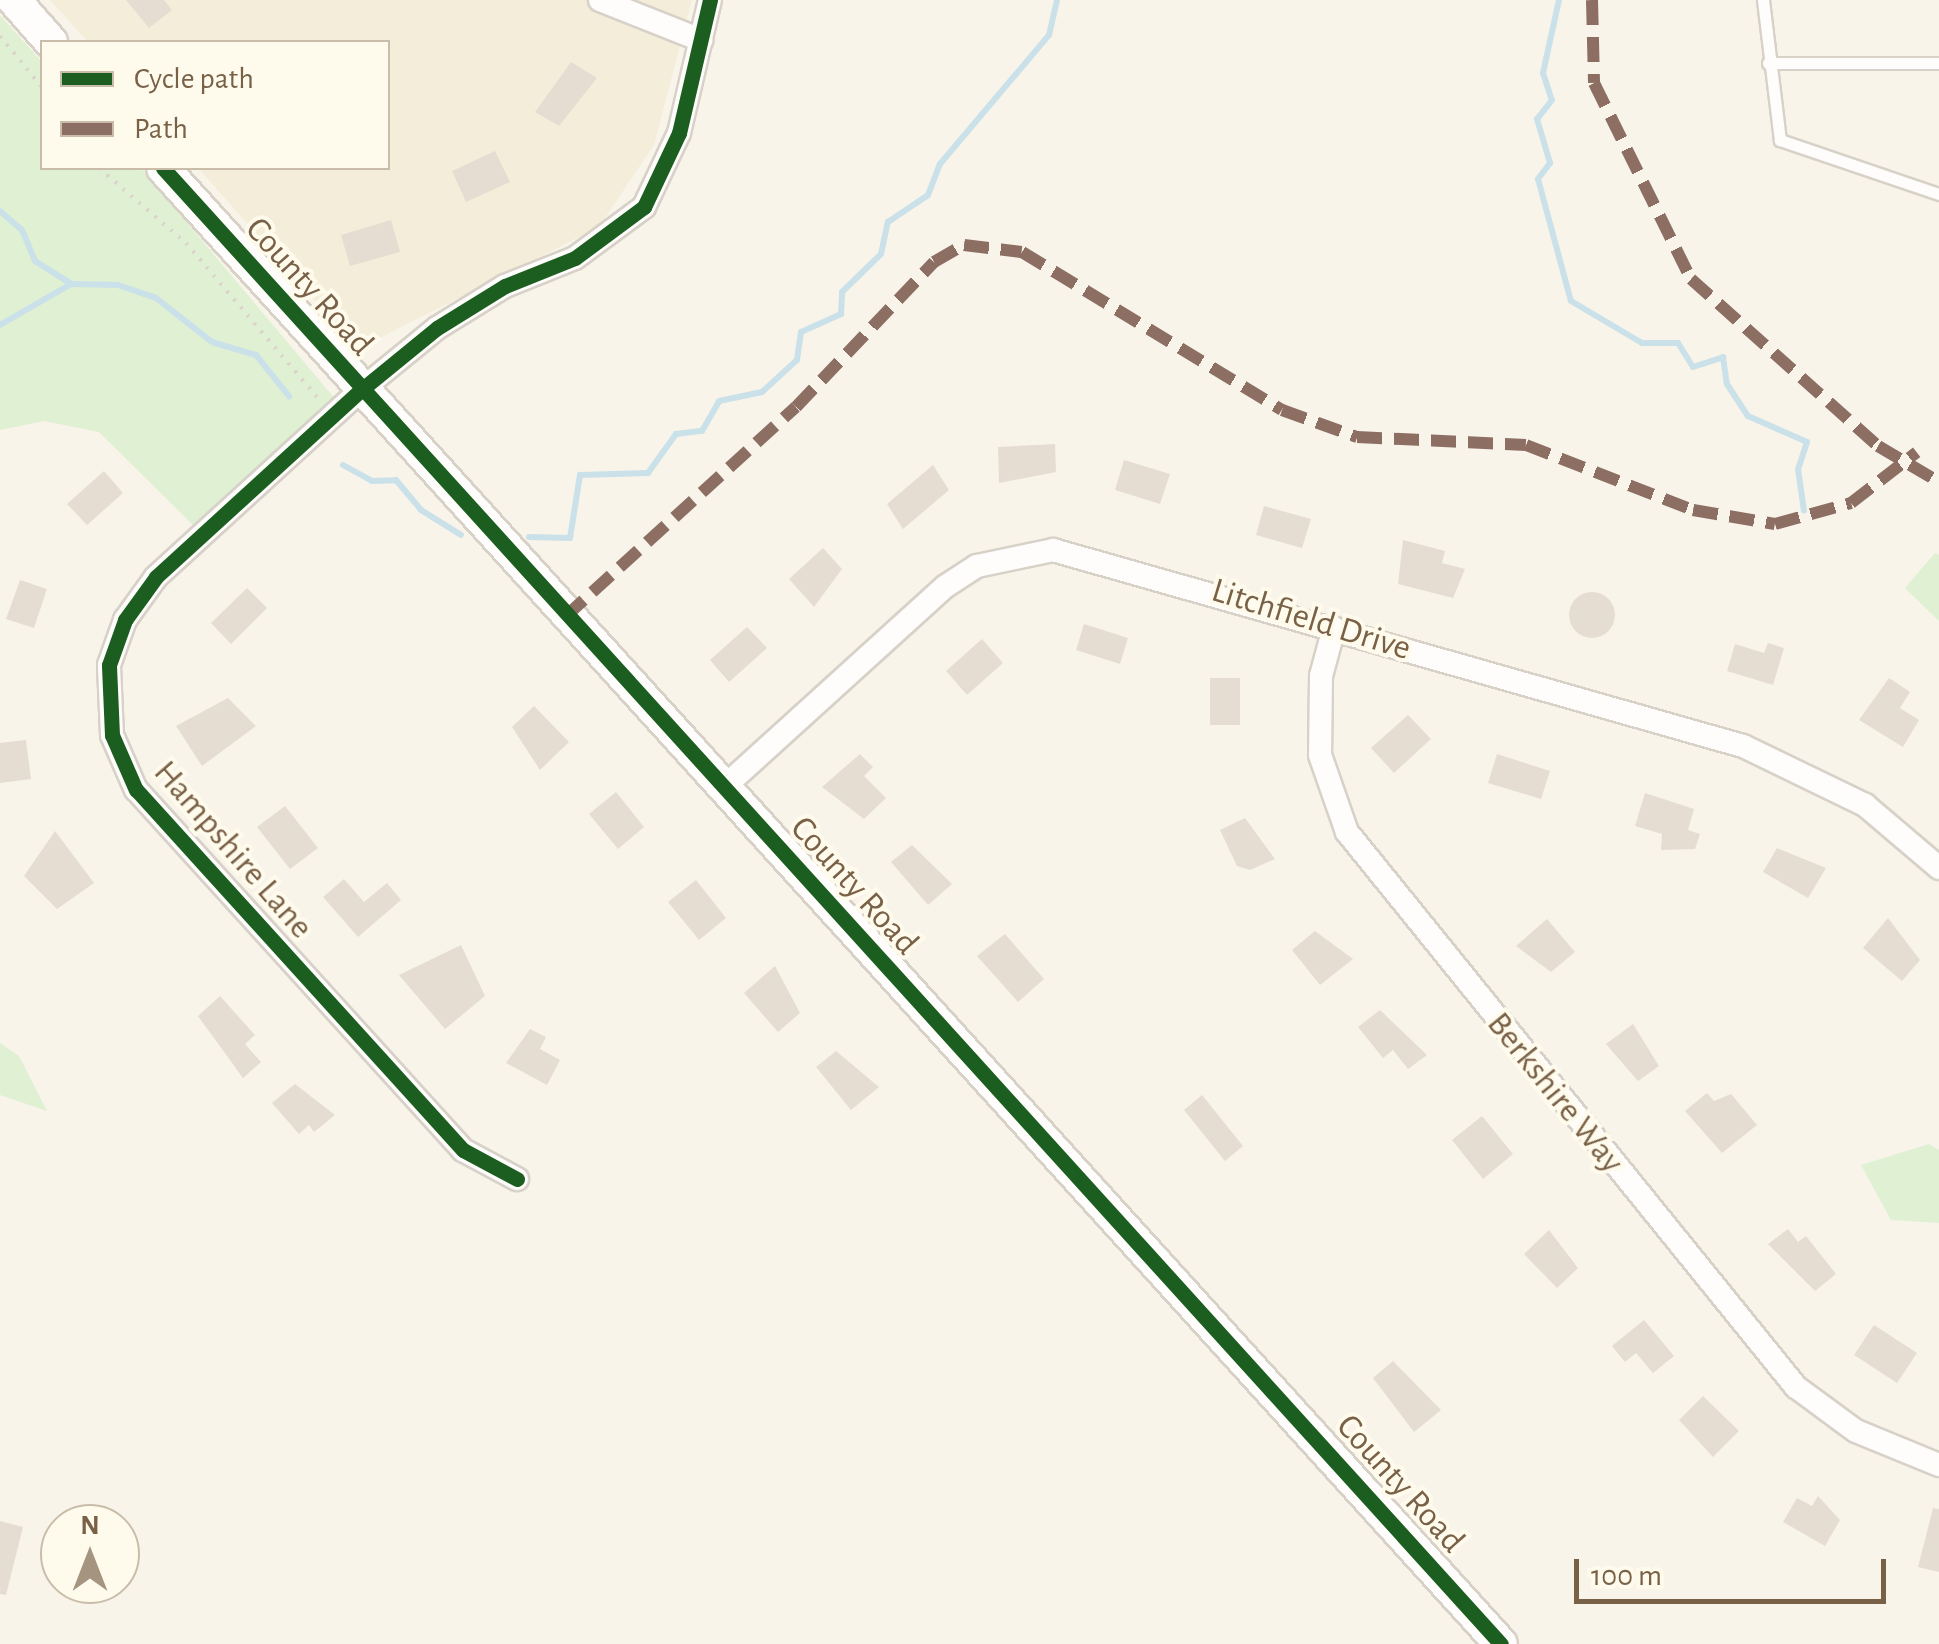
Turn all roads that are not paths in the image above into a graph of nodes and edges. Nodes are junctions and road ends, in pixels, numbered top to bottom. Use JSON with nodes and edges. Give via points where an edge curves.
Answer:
{"nodes":[{"id":1,"x":14,"y":0,"type":"edge"},
{"id":2,"x":600,"y":0,"type":"edge"},
{"id":3,"x":710,"y":0,"type":"edge"},
{"id":4,"x":1762,"y":0,"type":"edge"},
{"id":5,"x":50,"y":40,"type":"edge"},
{"id":6,"x":701,"y":40,"type":"junction"},
{"id":7,"x":1768,"y":63,"type":"junction"},
{"id":8,"x":1939,"y":63,"type":"edge"},
{"id":9,"x":165,"y":170,"type":"edge"},
{"id":10,"x":1939,"y":194,"type":"edge"},
{"id":11,"x":362,"y":390,"type":"junction"},
{"id":12,"x":1334,"y":628,"type":"junction"},
{"id":13,"x":724,"y":788,"type":"junction"},
{"id":14,"x":1939,"y":868,"type":"edge"},
{"id":15,"x":517,"y":1179,"type":"dead end"},
{"id":16,"x":1939,"y":1465,"type":"edge"},
{"id":17,"x":1501,"y":1644,"type":"edge"}],
"edges":[{"from":1,"to":5,"type":"street"},
{"from":2,"to":6,"type":"street"},
{"from":3,"to":6,"type":"street","name":"Hampshire Lane"},
{"from":4,"to":7,"type":"lane"},
{"from":6,"to":11,"type":"street","name":"Hampshire Lane","via":[[680,134],[644,207],[575,258],[505,286],[437,328]]},
{"from":7,"to":8,"type":"lane"},
{"from":7,"to":10,"type":"lane","via":[[1780,140]]},
{"from":9,"to":11,"type":"street","name":"County Road"},
{"from":11,"to":13,"type":"street","name":"County Road"},
{"from":11,"to":15,"type":"street","name":"Hampshire Lane","via":[[156,577],[125,620],[109,665],[112,735],[136,790],[372,1054],[463,1150]]},
{"from":12,"to":13,"type":"street","name":"Litchfield Drive","via":[[1126,565],[1022,552],[946,586]]},
{"from":12,"to":14,"type":"street","name":"Litchfield Drive","via":[[1743,746],[1865,805]]},
{"from":12,"to":16,"type":"street","name":"Berkshire Way","via":[[1321,676],[1320,756],[1347,832],[1796,1387],[1856,1432]]},
{"from":13,"to":17,"type":"street","name":"County Road"}]}
